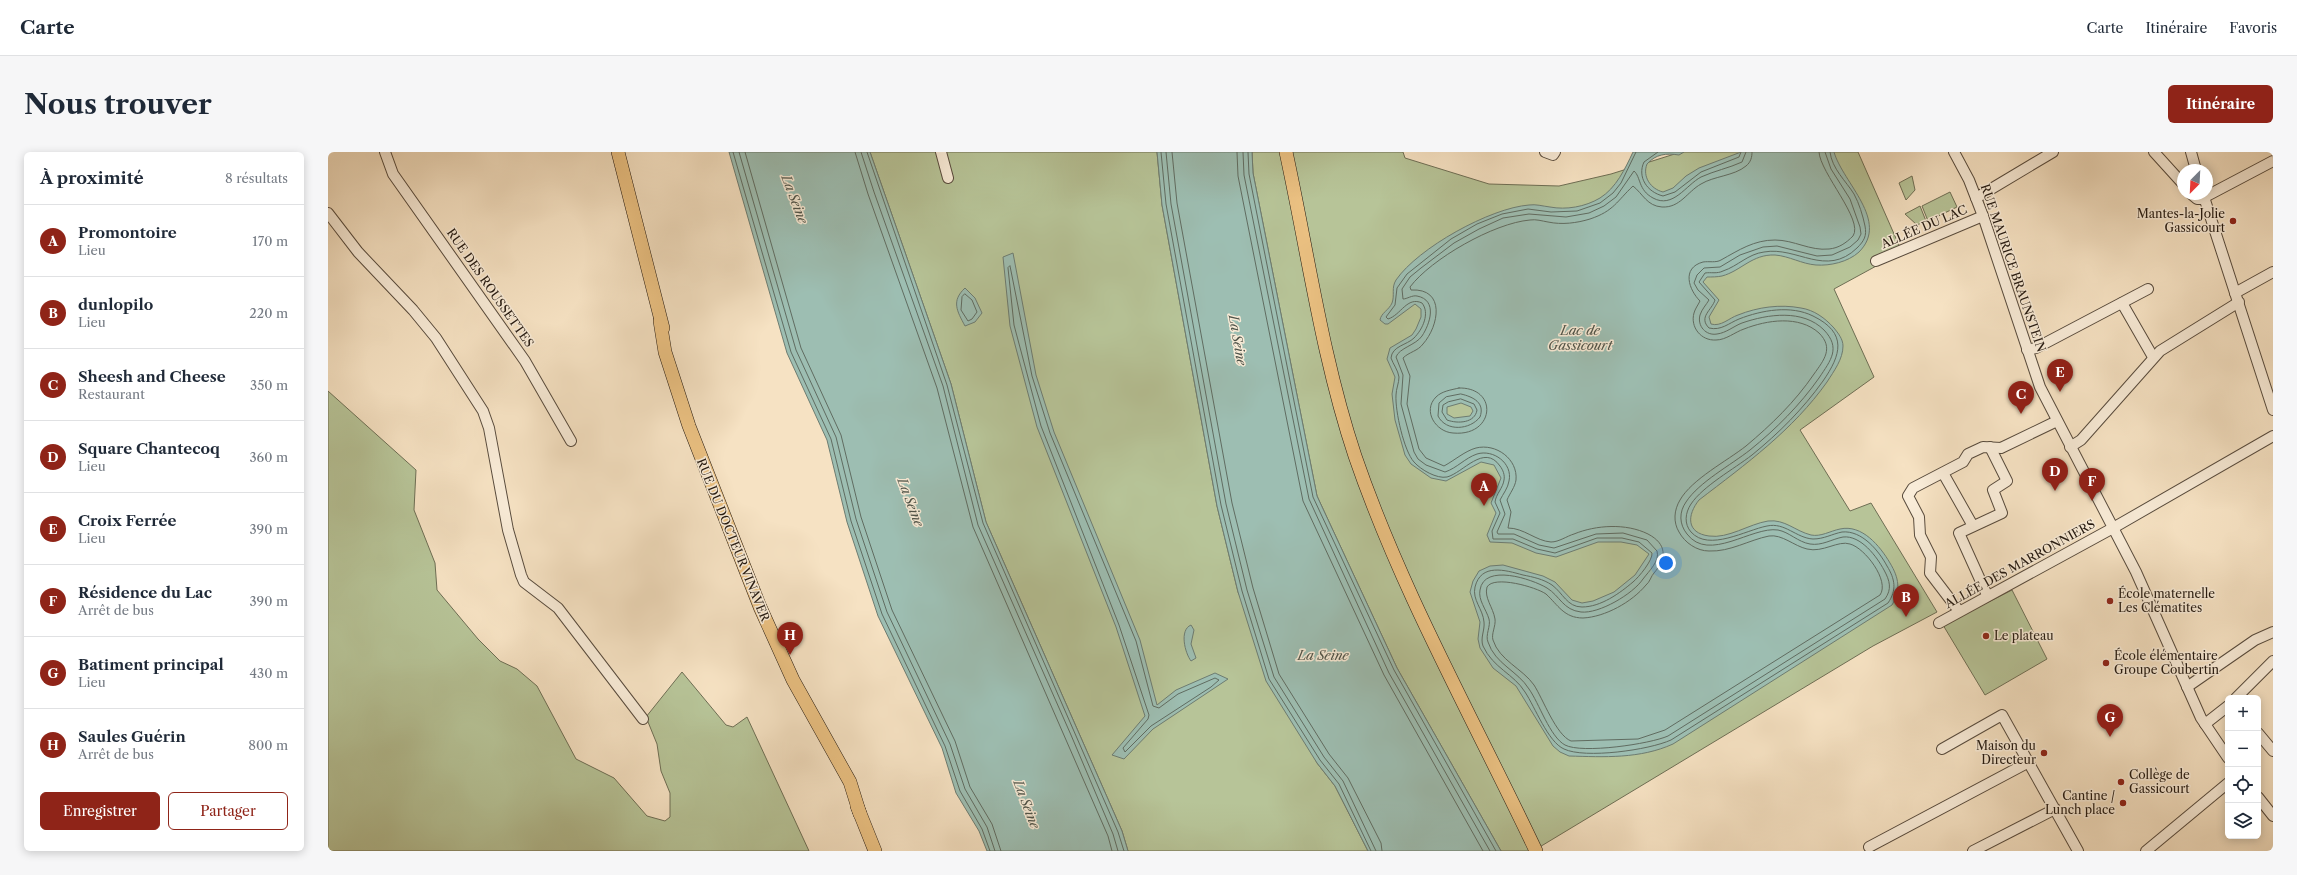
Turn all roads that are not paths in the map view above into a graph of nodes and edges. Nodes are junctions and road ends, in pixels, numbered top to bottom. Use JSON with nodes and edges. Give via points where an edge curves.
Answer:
{"nodes":[{"id":1,"x":385,"y":152,"type":"edge"},
{"id":2,"x":618,"y":152,"type":"edge"},
{"id":3,"x":941,"y":152,"type":"edge"},
{"id":4,"x":1286,"y":152,"type":"edge"},
{"id":5,"x":1545,"y":152,"type":"edge"},
{"id":6,"x":1555,"y":152,"type":"edge"},
{"id":7,"x":1954,"y":152,"type":"edge"},
{"id":8,"x":2053,"y":152,"type":"edge"},
{"id":9,"x":2154,"y":152,"type":"edge"},
{"id":10,"x":2191,"y":152,"type":"edge"},
{"id":11,"x":2273,"y":162,"type":"edge"},
{"id":12,"x":2194,"y":164,"type":"edge"},
{"id":13,"x":2177,"y":177,"type":"edge"},
{"id":14,"x":948,"y":178,"type":"dead end"},
{"id":15,"x":2213,"y":192,"type":"edge"},
{"id":16,"x":1976,"y":198,"type":"junction"},
{"id":17,"x":2205,"y":200,"type":"edge"},
{"id":18,"x":328,"y":213,"type":"edge"},
{"id":19,"x":1983,"y":216,"type":"junction"},
{"id":20,"x":1876,"y":261,"type":"dead end"},
{"id":21,"x":2273,"y":272,"type":"edge"},
{"id":22,"x":2148,"y":289,"type":"dead end"},
{"id":23,"x":2237,"y":297,"type":"junction"},
{"id":24,"x":2122,"y":303,"type":"junction"},
{"id":25,"x":2027,"y":350,"type":"junction"},
{"id":26,"x":2153,"y":357,"type":"junction"},
{"id":27,"x":2273,"y":410,"type":"edge"},
{"id":28,"x":2057,"y":421,"type":"junction"},
{"id":29,"x":2273,"y":436,"type":"edge"},
{"id":30,"x":571,"y":441,"type":"dead end"},
{"id":31,"x":1990,"y":447,"type":"junction"},
{"id":32,"x":2070,"y":447,"type":"junction"},
{"id":33,"x":1943,"y":473,"type":"junction"},
{"id":34,"x":1973,"y":526,"type":"junction"},
{"id":35,"x":2113,"y":528,"type":"junction"},
{"id":36,"x":1987,"y":596,"type":"junction"},
{"id":37,"x":1959,"y":611,"type":"junction"},
{"id":38,"x":1939,"y":623,"type":"dead end"},
{"id":39,"x":2273,"y":623,"type":"edge"},
{"id":40,"x":2273,"y":629,"type":"edge"},
{"id":41,"x":2273,"y":632,"type":"edge"},
{"id":42,"x":2273,"y":660,"type":"edge"},
{"id":43,"x":2187,"y":687,"type":"junction"},
{"id":44,"x":2239,"y":695,"type":"edge"},
{"id":45,"x":2225,"y":708,"type":"edge"},
{"id":46,"x":642,"y":719,"type":"dead end"},
{"id":47,"x":2205,"y":724,"type":"junction"},
{"id":48,"x":2261,"y":737,"type":"edge"},
{"id":49,"x":1942,"y":749,"type":"dead end"},
{"id":50,"x":2273,"y":751,"type":"edge"},
{"id":51,"x":2225,"y":754,"type":"edge"},
{"id":52,"x":2029,"y":762,"type":"junction"},
{"id":53,"x":2225,"y":786,"type":"edge"},
{"id":54,"x":2261,"y":801,"type":"edge"},
{"id":55,"x":2055,"y":809,"type":"junction"},
{"id":56,"x":2273,"y":816,"type":"edge"},
{"id":57,"x":1869,"y":847,"type":"dead end"},
{"id":58,"x":875,"y":851,"type":"edge"},
{"id":59,"x":1536,"y":851,"type":"edge"},
{"id":60,"x":1973,"y":851,"type":"edge"},
{"id":61,"x":2078,"y":851,"type":"edge"},
{"id":62,"x":2146,"y":851,"type":"edge"}],
"edges":[{"from":1,"to":30,"type":"street","name":"RUE DES ROUSSETTES","via":[[393,174],[525,361]]},
{"from":2,"to":58,"type":"main road","name":"RUE DU DOCTEUR VINAVER","via":[[670,352],[672,369],[705,472],[768,628],[793,680],[831,748]]},
{"from":3,"to":14,"type":"street"},
{"from":4,"to":59,"type":"main road","via":[[1334,383],[1355,454],[1385,538],[1438,654]]},
{"from":5,"to":6,"type":"street","via":[[1553,156]]},
{"from":7,"to":16,"type":"street","name":"RUE MAURICE BRAUNSTEIN"},
{"from":8,"to":16,"type":"street"},
{"from":9,"to":13,"type":"street"},
{"from":10,"to":12,"type":"street"},
{"from":11,"to":15,"type":"street"},
{"from":16,"to":19,"type":"street","name":"RUE MAURICE BRAUNSTEIN"},
{"from":17,"to":23,"type":"street"},
{"from":18,"to":46,"type":"street","via":[[358,252],[417,315],[459,371],[483,411],[489,428],[508,530],[524,582],[558,608]]},
{"from":19,"to":20,"type":"street","name":"ALLÉE DU LAC"},
{"from":19,"to":25,"type":"street","name":"RUE MAURICE BRAUNSTEIN"},
{"from":21,"to":23,"type":"street"},
{"from":22,"to":24,"type":"street"},
{"from":23,"to":26,"type":"street"},
{"from":23,"to":27,"type":"street"},
{"from":24,"to":25,"type":"street","via":[[2036,348]]},
{"from":24,"to":26,"type":"street"},
{"from":25,"to":28,"type":"street","name":"RUE MAURICE BRAUNSTEIN","via":[[2040,387]]},
{"from":26,"to":32,"type":"street","via":[[2081,440]]},
{"from":28,"to":31,"type":"street","via":[[2001,448]]},
{"from":28,"to":32,"type":"street","name":"RUE MAURICE BRAUNSTEIN"},
{"from":29,"to":35,"type":"street","name":"ALLÉE DES MARRONNIERS"},
{"from":31,"to":33,"type":"street","via":[[1983,447],[1968,454],[1963,462]]},
{"from":31,"to":34,"type":"street","via":[[2007,482],[1994,490],[2002,513]]},
{"from":32,"to":35,"type":"street","name":"RUE MAURICE BRAUNSTEIN"},
{"from":33,"to":34,"type":"street"},
{"from":33,"to":37,"type":"street","via":[[1912,488],[1908,496],[1919,517],[1920,535],[1931,557],[1930,573]]},
{"from":34,"to":36,"type":"street","via":[[1959,533]]},
{"from":35,"to":36,"type":"street","name":"ALLÉE DES MARRONNIERS"},
{"from":35,"to":43,"type":"street","name":"RUE MAURICE BRAUNSTEIN","via":[[2149,599]]},
{"from":36,"to":37,"type":"street","name":"ALLÉE DES MARRONNIERS"},
{"from":37,"to":38,"type":"street","name":"ALLÉE DES MARRONNIERS"},
{"from":39,"to":40,"type":"street"},
{"from":41,"to":43,"type":"street","via":[[2255,640]]},
{"from":42,"to":44,"type":"street"},
{"from":43,"to":47,"type":"street","name":"RUE MAURICE BRAUNSTEIN"},
{"from":45,"to":47,"type":"street"},
{"from":47,"to":51,"type":"street","name":"RUE MAURICE BRAUNSTEIN"},
{"from":48,"to":50,"type":"street"},
{"from":49,"to":52,"type":"street","via":[[2002,715]]},
{"from":52,"to":55,"type":"street"},
{"from":52,"to":57,"type":"street"},
{"from":53,"to":62,"type":"street"},
{"from":54,"to":56,"type":"street"},
{"from":55,"to":60,"type":"street"},
{"from":55,"to":61,"type":"street"}]}
